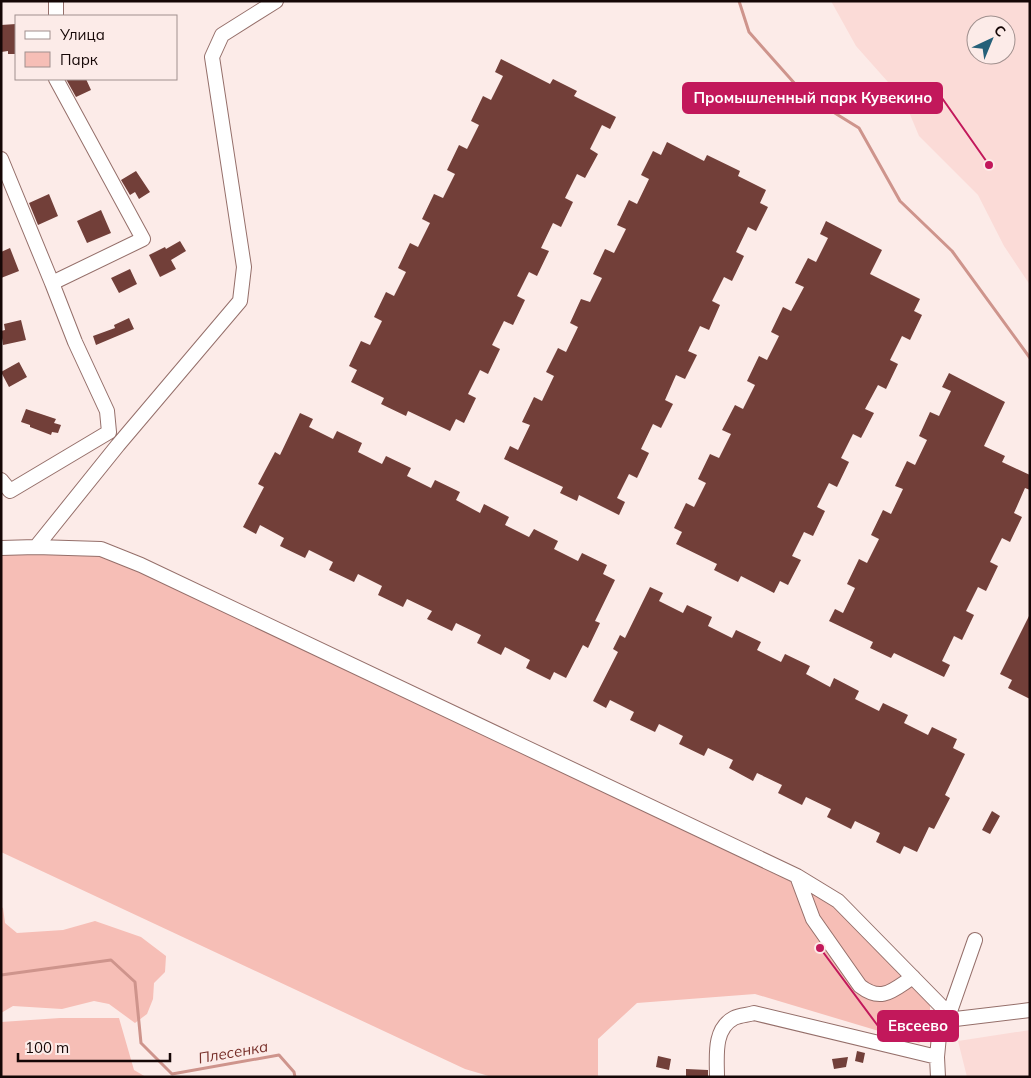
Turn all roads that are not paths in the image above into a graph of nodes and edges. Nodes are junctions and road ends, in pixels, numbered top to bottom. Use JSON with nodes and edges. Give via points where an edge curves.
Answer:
{"nodes":[{"id":1,"x":56,"y":1,"type":"edge"},
{"id":2,"x":276,"y":1,"type":"edge"},
{"id":3,"x":56,"y":15,"type":"edge"},
{"id":4,"x":57,"y":80,"type":"edge"},
{"id":5,"x":1,"y":158,"type":"edge"},
{"id":6,"x":52,"y":282,"type":"junction"},
{"id":7,"x":109,"y":432,"type":"junction"},
{"id":8,"x":118,"y":445,"type":"junction"},
{"id":9,"x":1,"y":480,"type":"edge"},
{"id":10,"x":36,"y":547,"type":"junction"},
{"id":11,"x":1,"y":548,"type":"edge"},
{"id":12,"x":797,"y":876,"type":"junction"},
{"id":13,"x":975,"y":940,"type":"dead end"},
{"id":14,"x":913,"y":976,"type":"junction"},
{"id":15,"x":1030,"y":1010,"type":"edge"},
{"id":16,"x":947,"y":1020,"type":"junction"},
{"id":17,"x":937,"y":1058,"type":"junction"},
{"id":18,"x":716,"y":1077,"type":"edge"},
{"id":19,"x":938,"y":1077,"type":"edge"}],
"edges":[{"from":1,"to":3,"type":"street"},
{"from":2,"to":8,"type":"street","via":[[222,35],[212,57],[244,267],[240,301]]},
{"from":4,"to":6,"type":"street","via":[[143,239]]},
{"from":5,"to":6,"type":"street"},
{"from":6,"to":7,"type":"street","via":[[107,411]]},
{"from":7,"to":8,"type":"street"},
{"from":7,"to":9,"type":"street","via":[[10,491]]},
{"from":8,"to":10,"type":"street"},
{"from":10,"to":11,"type":"street"},
{"from":10,"to":12,"type":"street","via":[[102,549],[141,565]]},
{"from":12,"to":14,"type":"street","via":[[838,901]]},
{"from":12,"to":14,"type":"street","via":[[814,919],[860,986],[867,992],[888,994]]},
{"from":13,"to":16,"type":"street"},
{"from":14,"to":16,"type":"street","via":[[942,1007]]},
{"from":15,"to":16,"type":"street"},
{"from":16,"to":17,"type":"street","via":[[940,1036]]},
{"from":17,"to":18,"type":"street","via":[[754,1013],[735,1018],[724,1026],[718,1041]]},
{"from":17,"to":19,"type":"street"}]}
